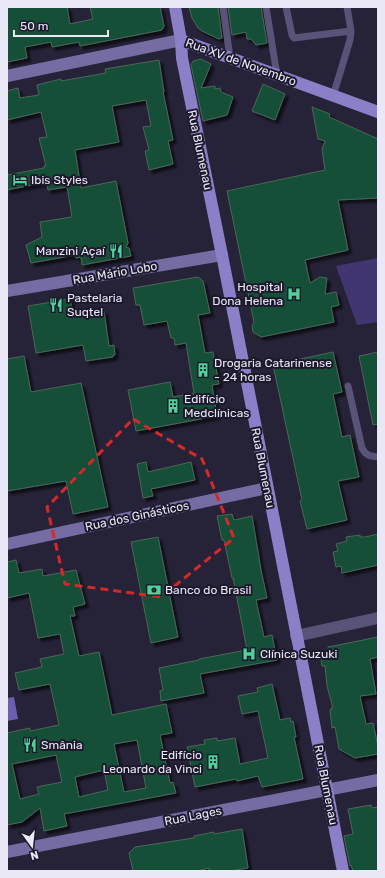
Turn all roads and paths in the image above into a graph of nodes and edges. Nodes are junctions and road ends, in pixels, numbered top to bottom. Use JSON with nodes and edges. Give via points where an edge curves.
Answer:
{"nodes":[{"id":1,"x":175,"y":7,"type":"edge"},
{"id":2,"x":223,"y":7,"type":"edge"},
{"id":3,"x":266,"y":7,"type":"edge"},
{"id":4,"x":286,"y":7,"type":"edge"},
{"id":5,"x":347,"y":7,"type":"edge"},
{"id":6,"x":350,"y":31,"type":"junction"},
{"id":7,"x":182,"y":40,"type":"junction"},
{"id":8,"x":230,"y":58,"type":"junction"},
{"id":9,"x":277,"y":75,"type":"junction"},
{"id":10,"x":7,"y":76,"type":"edge"},
{"id":11,"x":333,"y":96,"type":"junction"},
{"id":12,"x":378,"y":112,"type":"edge"},
{"id":13,"x":222,"y":255,"type":"junction"},
{"id":14,"x":7,"y":291,"type":"edge"},
{"id":15,"x":348,"y":386,"type":"dead end"},
{"id":16,"x":378,"y":457,"type":"edge"},
{"id":17,"x":267,"y":488,"type":"junction"},
{"id":18,"x":7,"y":544,"type":"edge"},
{"id":19,"x":378,"y":618,"type":"edge"},
{"id":20,"x":296,"y":636,"type":"junction"},
{"id":21,"x":378,"y":780,"type":"edge"},
{"id":22,"x":326,"y":790,"type":"junction"},
{"id":23,"x":7,"y":852,"type":"edge"},
{"id":24,"x":343,"y":871,"type":"edge"}],
"edges":[{"from":1,"to":7,"type":"main road","name":"Rua Blumenau"},
{"from":2,"to":8,"type":"lane"},
{"from":3,"to":9,"type":"lane"},
{"from":4,"to":6,"type":"lane","via":[[294,38]]},
{"from":5,"to":6,"type":"lane"},
{"from":6,"to":11,"type":"lane","via":[[349,47]]},
{"from":7,"to":8,"type":"main road","name":"Rua XV de Novembro"},
{"from":7,"to":10,"type":"main road","name":"Rua XV de Novembro"},
{"from":7,"to":13,"type":"main road","name":"Rua Blumenau","via":[[182,58]]},
{"from":8,"to":9,"type":"main road","name":"Rua XV de Novembro"},
{"from":9,"to":11,"type":"main road","name":"Rua XV de Novembro"},
{"from":11,"to":12,"type":"main road","name":"Rua XV de Novembro"},
{"from":13,"to":14,"type":"main road","name":"Rua Mário Lobo"},
{"from":13,"to":17,"type":"main road","name":"Rua Blumenau"},
{"from":15,"to":16,"type":"lane","via":[[364,454]]},
{"from":17,"to":18,"type":"main road","name":"Rua dos Ginásticos"},
{"from":17,"to":20,"type":"main road","name":"Rua Blumenau"},
{"from":19,"to":20,"type":"street"},
{"from":20,"to":22,"type":"main road","name":"Rua Blumenau"},
{"from":21,"to":22,"type":"main road","name":"Rua Lages"},
{"from":22,"to":23,"type":"main road","name":"Rua Lages"},
{"from":22,"to":24,"type":"main road","name":"Rua Blumenau"}]}
